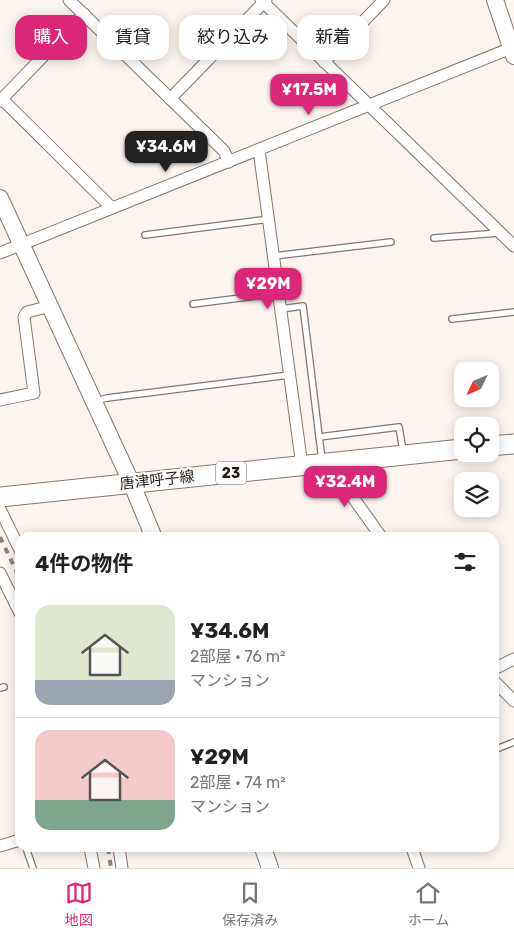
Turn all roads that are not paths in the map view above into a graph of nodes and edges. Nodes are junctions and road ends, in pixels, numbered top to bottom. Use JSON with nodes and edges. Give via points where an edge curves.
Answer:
{"nodes":[{"id":1,"x":69,"y":0,"type":"edge"},
{"id":2,"x":384,"y":0,"type":"edge"},
{"id":3,"x":495,"y":0,"type":"edge"},
{"id":4,"x":263,"y":1,"type":"edge"},
{"id":5,"x":84,"y":14,"type":"junction"},
{"id":6,"x":513,"y":50,"type":"edge"},
{"id":7,"x":324,"y":62,"type":"junction"},
{"id":8,"x":170,"y":99,"type":"junction"},
{"id":9,"x":1,"y":100,"type":"edge"},
{"id":10,"x":369,"y":106,"type":"junction"},
{"id":11,"x":259,"y":150,"type":"junction"},
{"id":12,"x":229,"y":162,"type":"junction"},
{"id":13,"x":0,"y":198,"type":"edge"},
{"id":14,"x":112,"y":208,"type":"junction"},
{"id":15,"x":269,"y":219,"type":"junction"},
{"id":16,"x":500,"y":233,"type":"junction"},
{"id":17,"x":145,"y":235,"type":"dead end"},
{"id":18,"x":434,"y":238,"type":"dead end"},
{"id":19,"x":391,"y":242,"type":"dead end"},
{"id":20,"x":21,"y":245,"type":"junction"},
{"id":21,"x":514,"y":246,"type":"edge"},
{"id":22,"x":0,"y":253,"type":"edge"},
{"id":23,"x":274,"y":256,"type":"junction"},
{"id":24,"x":279,"y":293,"type":"junction"},
{"id":25,"x":193,"y":304,"type":"dead end"},
{"id":26,"x":51,"y":306,"type":"junction"},
{"id":27,"x":281,"y":309,"type":"junction"},
{"id":28,"x":514,"y":312,"type":"edge"},
{"id":29,"x":452,"y":319,"type":"dead end"},
{"id":30,"x":290,"y":375,"type":"junction"},
{"id":31,"x":0,"y":400,"type":"edge"},
{"id":32,"x":94,"y":401,"type":"junction"},
{"id":33,"x":319,"y":437,"type":"junction"},
{"id":34,"x":514,"y":444,"type":"edge"},
{"id":35,"x":499,"y":445,"type":"edge"},
{"id":36,"x":454,"y":450,"type":"edge"},
{"id":37,"x":404,"y":456,"type":"junction"},
{"id":38,"x":326,"y":464,"type":"junction"},
{"id":39,"x":302,"y":466,"type":"junction"},
{"id":40,"x":131,"y":482,"type":"junction"},
{"id":41,"x":0,"y":497,"type":"edge"},
{"id":42,"x":0,"y":509,"type":"edge"},
{"id":43,"x":152,"y":532,"type":"edge"},
{"id":44,"x":377,"y":532,"type":"edge"},
{"id":45,"x":15,"y":540,"type":"edge"},
{"id":46,"x":0,"y":573,"type":"edge"},
{"id":47,"x":15,"y":603,"type":"edge"},
{"id":48,"x":514,"y":659,"type":"edge"},
{"id":49,"x":499,"y":666,"type":"edge"},
{"id":50,"x":499,"y":686,"type":"edge"},
{"id":51,"x":514,"y":700,"type":"edge"},
{"id":52,"x":514,"y":742,"type":"edge"},
{"id":53,"x":499,"y":748,"type":"edge"},
{"id":54,"x":15,"y":842,"type":"edge"},
{"id":55,"x":0,"y":846,"type":"edge"},
{"id":56,"x":27,"y":852,"type":"edge"},
{"id":57,"x":91,"y":852,"type":"edge"},
{"id":58,"x":120,"y":852,"type":"edge"},
{"id":59,"x":264,"y":852,"type":"edge"},
{"id":60,"x":414,"y":852,"type":"edge"},
{"id":61,"x":33,"y":868,"type":"edge"},
{"id":62,"x":94,"y":868,"type":"edge"},
{"id":63,"x":122,"y":868,"type":"edge"},
{"id":64,"x":270,"y":868,"type":"edge"},
{"id":65,"x":420,"y":868,"type":"edge"}],
"edges":[{"from":1,"to":5,"type":"street"},
{"from":2,"to":7,"type":"street"},
{"from":3,"to":6,"type":"street"},
{"from":4,"to":7,"type":"street"},
{"from":4,"to":8,"type":"street"},
{"from":5,"to":8,"type":"street"},
{"from":5,"to":9,"type":"street"},
{"from":6,"to":10,"type":"street"},
{"from":7,"to":10,"type":"street"},
{"from":8,"to":12,"type":"street","via":[[224,151]]},
{"from":9,"to":14,"type":"street"},
{"from":10,"to":11,"type":"street"},
{"from":10,"to":16,"type":"street"},
{"from":11,"to":12,"type":"street"},
{"from":11,"to":15,"type":"street"},
{"from":12,"to":14,"type":"street"},
{"from":13,"to":20,"type":"street"},
{"from":14,"to":20,"type":"street"},
{"from":15,"to":17,"type":"lane"},
{"from":15,"to":23,"type":"street"},
{"from":16,"to":18,"type":"lane"},
{"from":16,"to":21,"type":"street"},
{"from":19,"to":23,"type":"lane"},
{"from":20,"to":22,"type":"street"},
{"from":20,"to":26,"type":"street"},
{"from":23,"to":24,"type":"street"},
{"from":24,"to":25,"type":"lane"},
{"from":24,"to":27,"type":"street"},
{"from":26,"to":31,"type":"street","via":[[27,312],[24,317],[34,393]]},
{"from":26,"to":32,"type":"street"},
{"from":27,"to":30,"type":"street"},
{"from":27,"to":33,"type":"lane","via":[[303,306]]},
{"from":28,"to":29,"type":"lane"},
{"from":30,"to":32,"type":"lane"},
{"from":30,"to":39,"type":"street"},
{"from":32,"to":40,"type":"street"},
{"from":33,"to":37,"type":"lane","via":[[400,427]]},
{"from":33,"to":38,"type":"lane"},
{"from":34,"to":35,"type":"main road"},
{"from":36,"to":37,"type":"main road","name":"唐津呼子線","number":"23"},
{"from":37,"to":38,"type":"main road","name":"唐津呼子線","number":"23"},
{"from":38,"to":39,"type":"main road","name":"唐津呼子線","number":"23"},
{"from":38,"to":44,"type":"street"},
{"from":39,"to":40,"type":"main road","name":"唐津呼子線","number":"23"},
{"from":40,"to":41,"type":"main road","name":"唐津呼子線","number":"23"},
{"from":40,"to":43,"type":"street"},
{"from":42,"to":45,"type":"street"},
{"from":46,"to":47,"type":"street"},
{"from":48,"to":49,"type":"street"},
{"from":50,"to":51,"type":"street"},
{"from":52,"to":53,"type":"lane"},
{"from":54,"to":55,"type":"street"},
{"from":56,"to":61,"type":"lane"},
{"from":57,"to":62,"type":"street"},
{"from":58,"to":63,"type":"street"},
{"from":59,"to":64,"type":"street"},
{"from":60,"to":65,"type":"street"}]}
